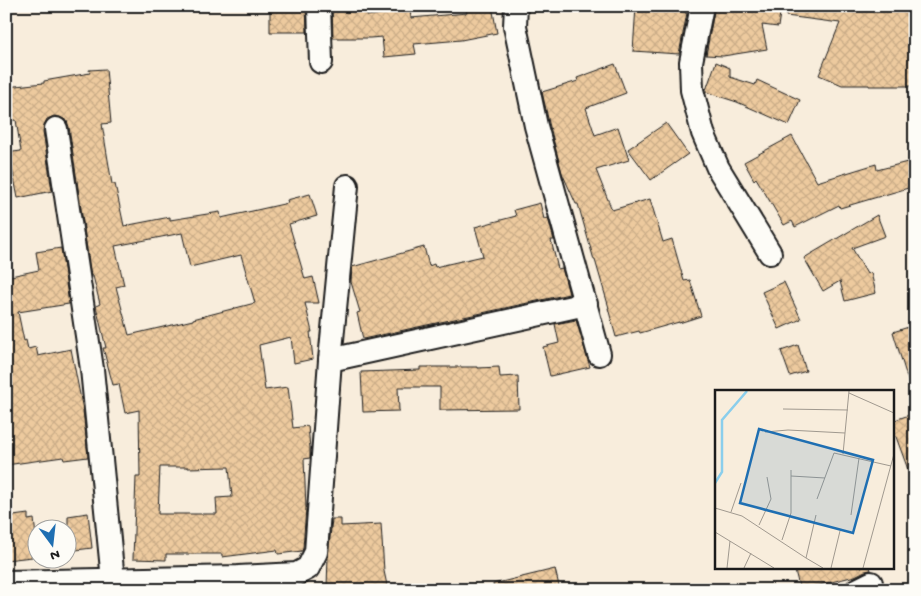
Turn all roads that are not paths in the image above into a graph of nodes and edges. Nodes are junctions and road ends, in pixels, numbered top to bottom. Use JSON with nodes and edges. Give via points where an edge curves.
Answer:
{"nodes":[{"id":1,"x":319,"y":6,"type":"edge"},
{"id":2,"x":516,"y":6,"type":"edge"},
{"id":3,"x":702,"y":6,"type":"edge"},
{"id":4,"x":321,"y":62,"type":"dead end"},
{"id":5,"x":56,"y":129,"type":"dead end"},
{"id":6,"x":348,"y":186,"type":"dead end"},
{"id":7,"x":770,"y":253,"type":"dead end"},
{"id":8,"x":586,"y":304,"type":"junction"},
{"id":9,"x":599,"y":354,"type":"dead end"},
{"id":10,"x":330,"y":360,"type":"junction"},
{"id":11,"x":113,"y":580,"type":"junction"},
{"id":12,"x":6,"y":582,"type":"edge"},
{"id":13,"x":239,"y":584,"type":"edge"}],
"edges":[{"from":1,"to":4,"type":"street"},
{"from":2,"to":8,"type":"street","via":[[515,26],[536,126]]},
{"from":3,"to":7,"type":"street","via":[[691,62],[692,90],[703,133],[718,168]]},
{"from":5,"to":11,"type":"street","via":[[92,369]]},
{"from":6,"to":10,"type":"street"},
{"from":8,"to":9,"type":"street"},
{"from":8,"to":10,"type":"street"},
{"from":10,"to":13,"type":"street","via":[[316,552],[308,568],[297,574]]},
{"from":11,"to":12,"type":"street"},
{"from":11,"to":13,"type":"street"}]}
